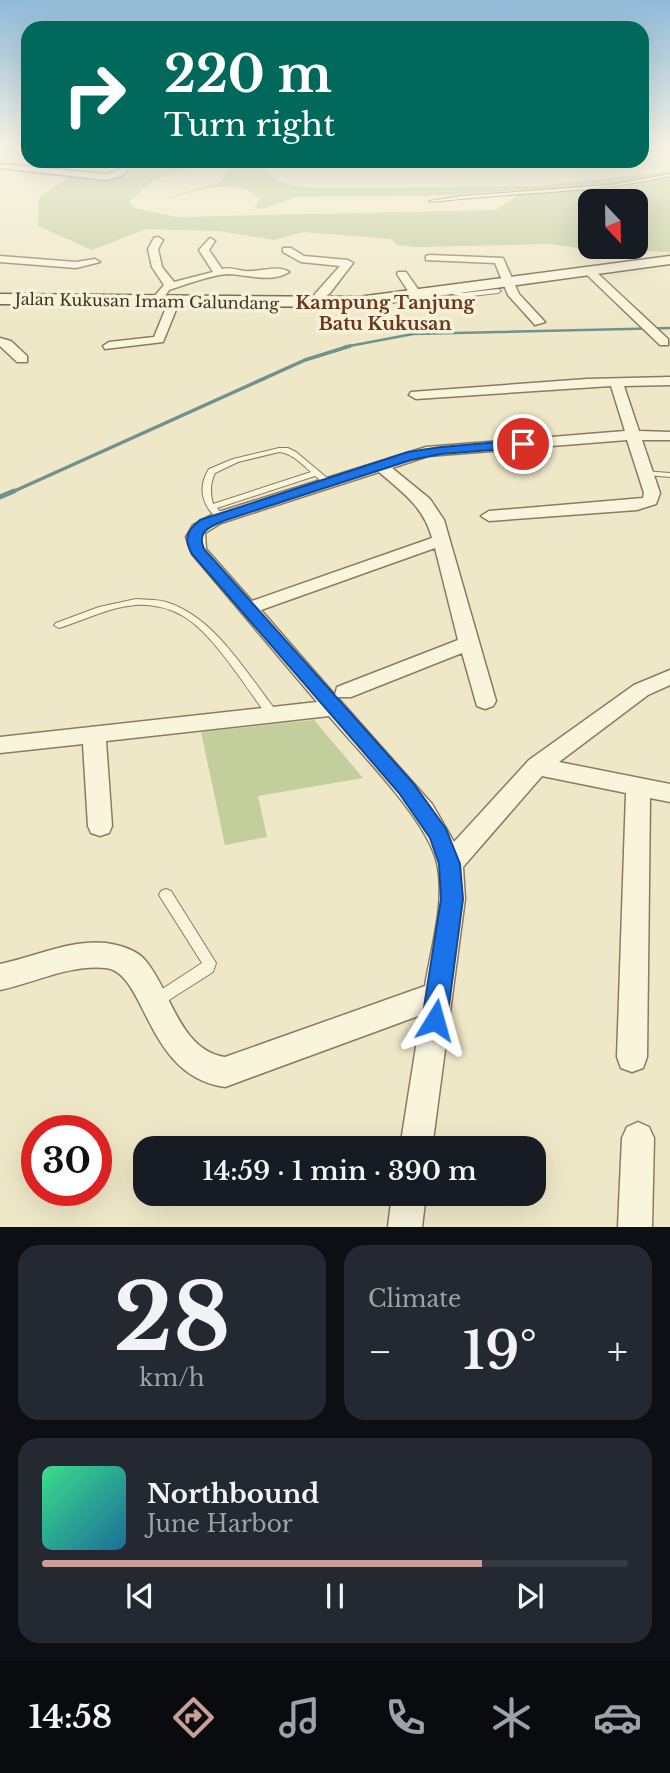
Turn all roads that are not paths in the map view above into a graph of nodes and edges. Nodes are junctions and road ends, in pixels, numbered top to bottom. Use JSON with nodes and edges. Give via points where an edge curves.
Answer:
{"nodes":[{"id":1,"x":158,"y":240,"type":"dead end"},
{"id":2,"x":210,"y":241,"type":"dead end"},
{"id":3,"x":316,"y":248,"type":"dead end"},
{"id":4,"x":287,"y":250,"type":"dead end"},
{"id":5,"x":430,"y":258,"type":"dead end"},
{"id":6,"x":0,"y":259,"type":"edge"},
{"id":7,"x":311,"y":260,"type":"junction"},
{"id":8,"x":670,"y":260,"type":"edge"},
{"id":9,"x":95,"y":262,"type":"dead end"},
{"id":10,"x":589,"y":271,"type":"junction"},
{"id":11,"x":284,"y":272,"type":"dead end"},
{"id":12,"x":219,"y":273,"type":"junction"},
{"id":13,"x":402,"y":274,"type":"dead end"},
{"id":14,"x":504,"y":287,"type":"junction"},
{"id":15,"x":168,"y":295,"type":"junction"},
{"id":16,"x":416,"y":295,"type":"junction"},
{"id":17,"x":0,"y":299,"type":"edge"},
{"id":18,"x":312,"y":304,"type":"junction"},
{"id":19,"x":539,"y":322,"type":"dead end"},
{"id":20,"x":655,"y":334,"type":"dead end"},
{"id":21,"x":0,"y":342,"type":"edge"},
{"id":22,"x":109,"y":346,"type":"dead end"},
{"id":23,"x":22,"y":359,"type":"dead end"},
{"id":24,"x":670,"y":381,"type":"edge"},
{"id":25,"x":616,"y":382,"type":"junction"},
{"id":26,"x":415,"y":395,"type":"dead end"},
{"id":27,"x":633,"y":435,"type":"junction"},
{"id":28,"x":670,"y":436,"type":"edge"},
{"id":29,"x":380,"y":465,"type":"junction"},
{"id":30,"x":646,"y":473,"type":"junction"},
{"id":31,"x":670,"y":475,"type":"edge"},
{"id":32,"x":322,"y":477,"type":"junction"},
{"id":33,"x":216,"y":512,"type":"junction"},
{"id":34,"x":489,"y":516,"type":"dead end"},
{"id":35,"x":442,"y":540,"type":"junction"},
{"id":36,"x":259,"y":605,"type":"dead end"},
{"id":37,"x":59,"y":625,"type":"dead end"},
{"id":38,"x":469,"y":643,"type":"junction"},
{"id":39,"x":670,"y":677,"type":"edge"},
{"id":40,"x":340,"y":700,"type":"junction"},
{"id":41,"x":485,"y":701,"type":"dead end"},
{"id":42,"x":273,"y":715,"type":"junction"},
{"id":43,"x":94,"y":735,"type":"junction"},
{"id":44,"x":0,"y":746,"type":"edge"},
{"id":45,"x":537,"y":766,"type":"junction"},
{"id":46,"x":638,"y":786,"type":"junction"},
{"id":47,"x":670,"y":793,"type":"edge"},
{"id":48,"x":100,"y":826,"type":"dead end"},
{"id":49,"x":450,"y":864,"type":"junction"},
{"id":50,"x":166,"y":895,"type":"dead end"},
{"id":51,"x":0,"y":977,"type":"edge"},
{"id":52,"x":438,"y":995,"type":"junction"},
{"id":53,"x":155,"y":1002,"type":"junction"},
{"id":54,"x":632,"y":1057,"type":"dead end"},
{"id":55,"x":418,"y":1136,"type":"edge"},
{"id":56,"x":638,"y":1138,"type":"dead end"},
{"id":57,"x":635,"y":1227,"type":"edge"}],
"edges":[{"from":1,"to":15,"type":"street","via":[[153,249]]},
{"from":2,"to":12,"type":"street","via":[[204,250]]},
{"from":3,"to":7,"type":"street"},
{"from":4,"to":7,"type":"street"},
{"from":5,"to":14,"type":"street","via":[[496,259]]},
{"from":6,"to":9,"type":"street"},
{"from":7,"to":18,"type":"street","via":[[348,264]]},
{"from":8,"to":10,"type":"street","name":"Jalan Kukusan Imam Galundang"},
{"from":10,"to":14,"type":"street","name":"Jalan Kukusan Imam Galundang"},
{"from":10,"to":20,"type":"street"},
{"from":11,"to":12,"type":"street"},
{"from":12,"to":15,"type":"street"},
{"from":13,"to":16,"type":"street"},
{"from":14,"to":16,"type":"street","name":"Jalan Kukusan Imam Galundang"},
{"from":14,"to":19,"type":"street"},
{"from":15,"to":17,"type":"street","name":"Jalan Kukusan Imam Galundang"},
{"from":15,"to":18,"type":"street","name":"Jalan Kukusan Imam Galundang"},
{"from":15,"to":22,"type":"street","via":[[159,339]]},
{"from":16,"to":18,"type":"street","name":"Jalan Kukusan Imam Galundang"},
{"from":21,"to":23,"type":"street"},
{"from":24,"to":25,"type":"street"},
{"from":25,"to":26,"type":"street"},
{"from":25,"to":27,"type":"street"},
{"from":27,"to":28,"type":"street"},
{"from":27,"to":29,"type":"street","via":[[441,450]]},
{"from":27,"to":30,"type":"street"},
{"from":29,"to":32,"type":"street"},
{"from":29,"to":35,"type":"street","via":[[431,511]]},
{"from":30,"to":31,"type":"lane"},
{"from":30,"to":34,"type":"street","via":[[653,493],[650,500],[637,505]]},
{"from":32,"to":33,"type":"street"},
{"from":32,"to":33,"type":"lane","via":[[294,454],[277,450],[217,468],[210,474],[206,498]]},
{"from":33,"to":40,"type":"street","via":[[195,533],[198,551]]},
{"from":35,"to":36,"type":"street"},
{"from":35,"to":38,"type":"street"},
{"from":37,"to":42,"type":"lane","via":[[120,603],[167,603],[199,621]]},
{"from":38,"to":40,"type":"street"},
{"from":38,"to":41,"type":"street"},
{"from":39,"to":45,"type":"street","via":[[641,690]]},
{"from":40,"to":42,"type":"street"},
{"from":40,"to":49,"type":"street","via":[[423,811]]},
{"from":42,"to":43,"type":"street"},
{"from":43,"to":44,"type":"street"},
{"from":43,"to":48,"type":"street"},
{"from":45,"to":46,"type":"street"},
{"from":45,"to":49,"type":"street"},
{"from":46,"to":47,"type":"street"},
{"from":46,"to":54,"type":"street"},
{"from":49,"to":52,"type":"street","via":[[452,899]]},
{"from":50,"to":53,"type":"lane","via":[[209,963]]},
{"from":51,"to":53,"type":"street","via":[[72,959],[118,956],[135,968]]},
{"from":52,"to":53,"type":"street","via":[[225,1072],[208,1069],[193,1059]]},
{"from":52,"to":55,"type":"street"},
{"from":56,"to":57,"type":"street"}]}
